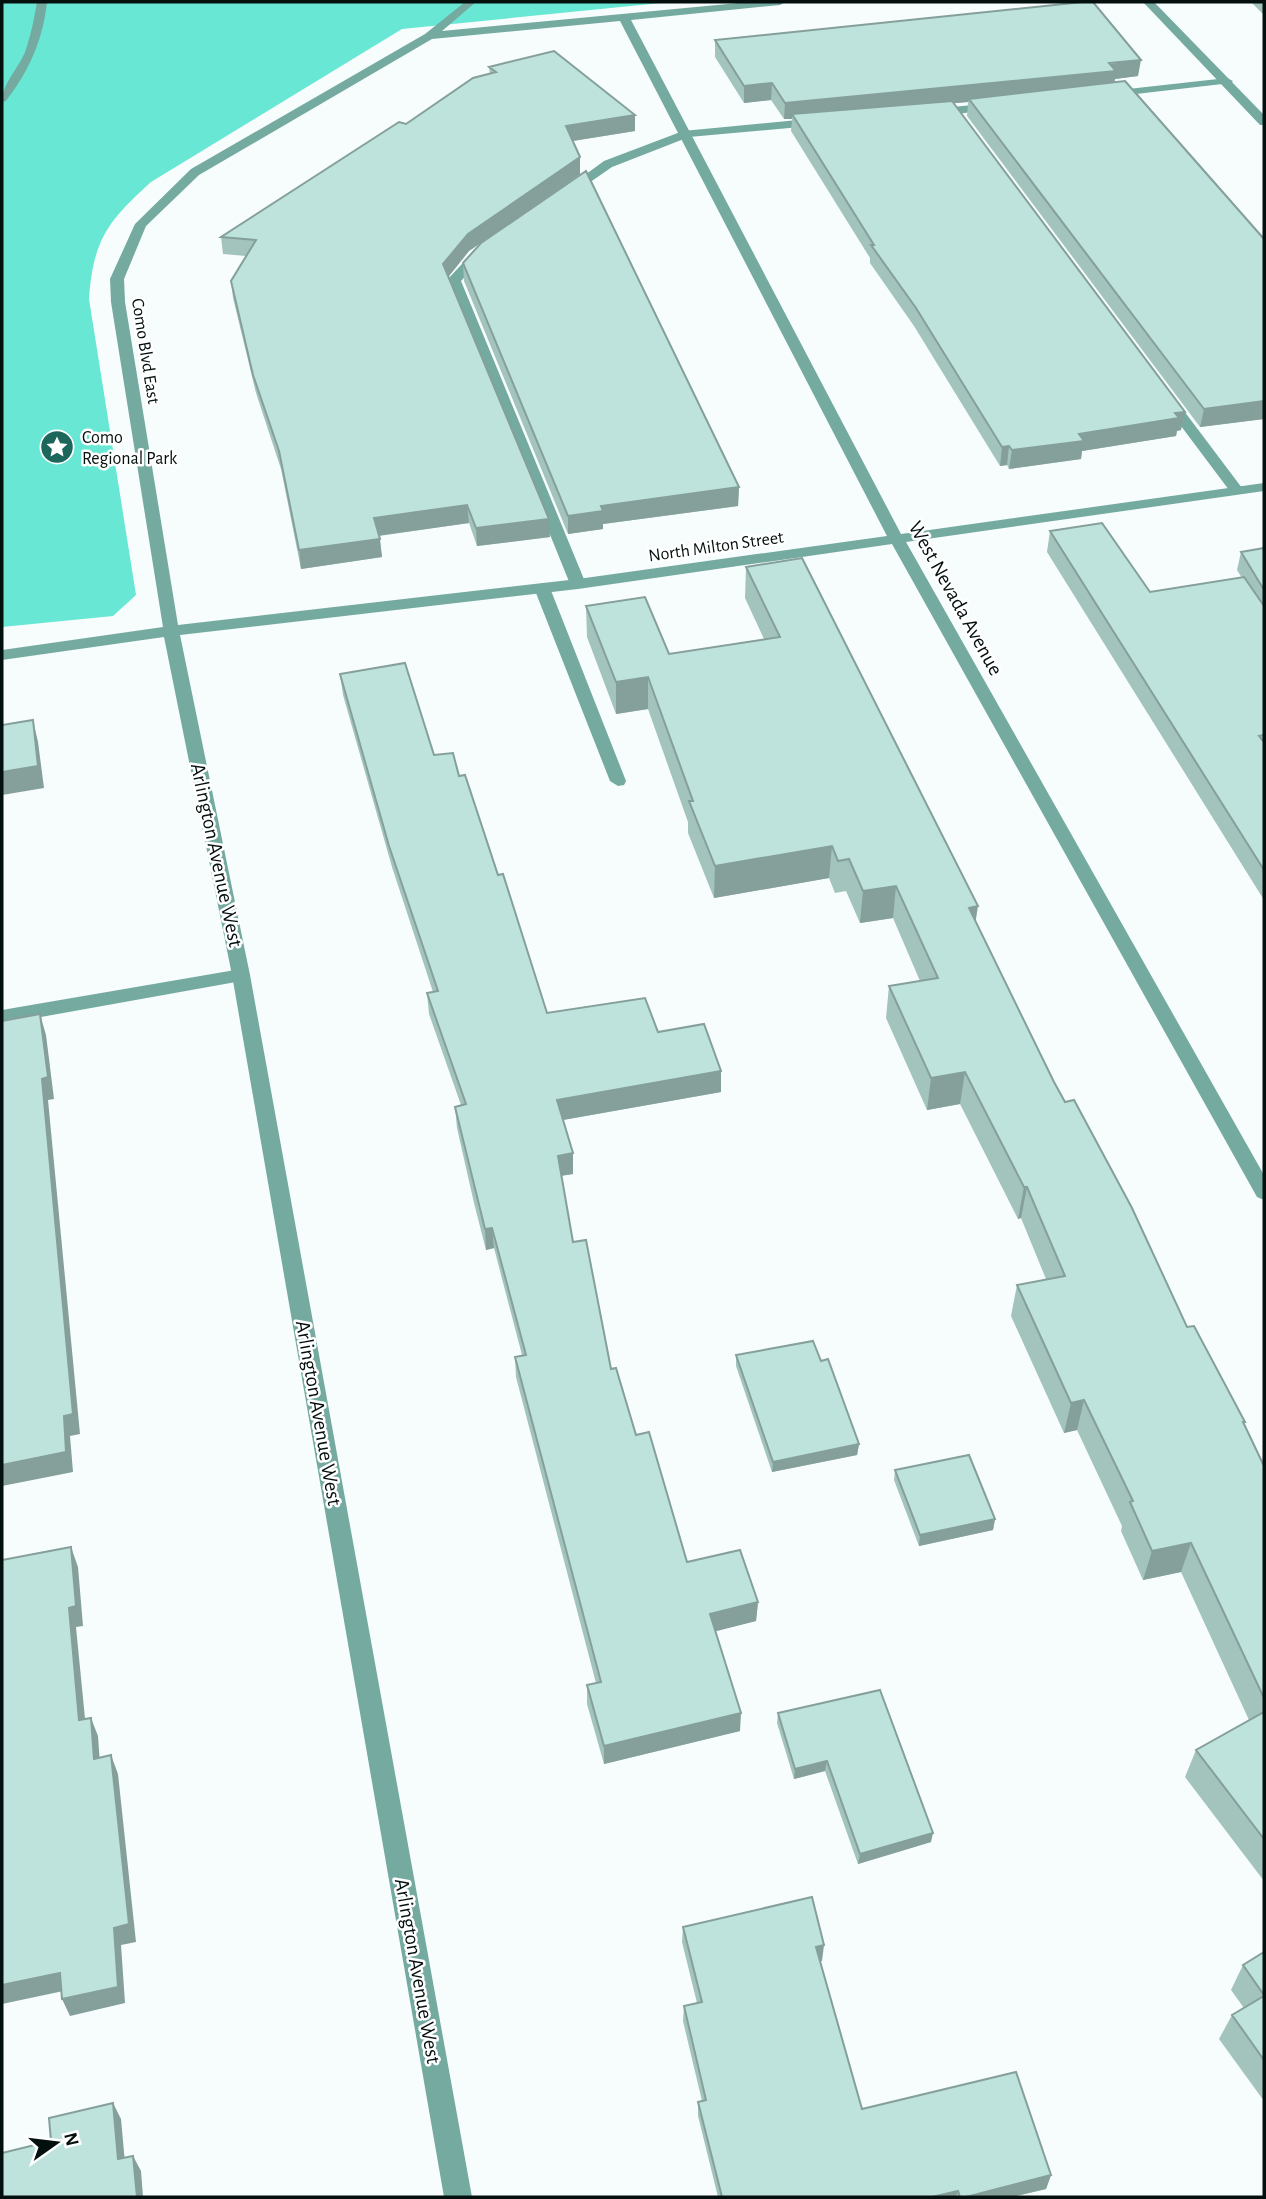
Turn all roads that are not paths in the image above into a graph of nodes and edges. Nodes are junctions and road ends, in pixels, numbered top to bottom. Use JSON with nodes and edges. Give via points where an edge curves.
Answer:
{"nodes":[{"id":1,"x":43,"y":2,"type":"edge"},
{"id":2,"x":471,"y":2,"type":"edge"},
{"id":3,"x":780,"y":2,"type":"edge"},
{"id":4,"x":1148,"y":2,"type":"edge"},
{"id":5,"x":624,"y":17,"type":"junction"},
{"id":6,"x":429,"y":36,"type":"junction"},
{"id":7,"x":1227,"y":81,"type":"junction"},
{"id":8,"x":1090,"y":96,"type":"edge"},
{"id":9,"x":2,"y":99,"type":"edge"},
{"id":10,"x":1008,"y":105,"type":"edge"},
{"id":11,"x":914,"y":114,"type":"edge"},
{"id":12,"x":834,"y":121,"type":"edge"},
{"id":13,"x":1264,"y":122,"type":"edge"},
{"id":14,"x":687,"y":134,"type":"junction"},
{"id":15,"x":553,"y":203,"type":"edge"},
{"id":16,"x":497,"y":241,"type":"edge"},
{"id":17,"x":1162,"y":391,"type":"edge"},
{"id":18,"x":1264,"y":487,"type":"edge"},
{"id":19,"x":1237,"y":491,"type":"junction"},
{"id":20,"x":897,"y":540,"type":"junction"},
{"id":21,"x":578,"y":584,"type":"junction"},
{"id":22,"x":542,"y":588,"type":"junction"},
{"id":23,"x":171,"y":631,"type":"junction"},
{"id":24,"x":2,"y":655,"type":"edge"},
{"id":25,"x":618,"y":781,"type":"dead end"},
{"id":26,"x":241,"y":975,"type":"junction"},
{"id":27,"x":2,"y":1017,"type":"edge"},
{"id":28,"x":1264,"y":1192,"type":"edge"},
{"id":29,"x":458,"y":2197,"type":"edge"}],
"edges":[{"from":1,"to":9,"type":"street","via":[[34,51]]},
{"from":2,"to":6,"type":"street","name":"Como Blvd East"},
{"from":3,"to":5,"type":"street"},
{"from":4,"to":7,"type":"street"},
{"from":5,"to":6,"type":"street"},
{"from":5,"to":14,"type":"street","name":"West Nevada Avenue"},
{"from":6,"to":23,"type":"street","name":"Como Blvd East","via":[[195,172],[141,224],[127,251],[117,279],[118,302]]},
{"from":7,"to":8,"type":"street"},
{"from":7,"to":13,"type":"street"},
{"from":10,"to":11,"type":"street","via":[[958,116]]},
{"from":12,"to":14,"type":"street"},
{"from":14,"to":15,"type":"street","via":[[608,164]]},
{"from":14,"to":20,"type":"street","name":"West Nevada Avenue"},
{"from":16,"to":21,"type":"street","via":[[475,256],[454,280]]},
{"from":17,"to":19,"type":"street"},
{"from":18,"to":19,"type":"street","name":"North Milton Street"},
{"from":19,"to":20,"type":"street","name":"North Milton Street"},
{"from":20,"to":21,"type":"street","name":"North Milton Street"},
{"from":20,"to":28,"type":"street","name":"West Nevada Avenue"},
{"from":21,"to":22,"type":"street","name":"North Milton Street"},
{"from":22,"to":23,"type":"street","name":"North Milton Street"},
{"from":22,"to":25,"type":"street"},
{"from":23,"to":24,"type":"street"},
{"from":23,"to":26,"type":"street","name":"Arlington Avenue West"},
{"from":26,"to":27,"type":"street"},
{"from":26,"to":29,"type":"street","name":"Arlington Avenue West"}]}
